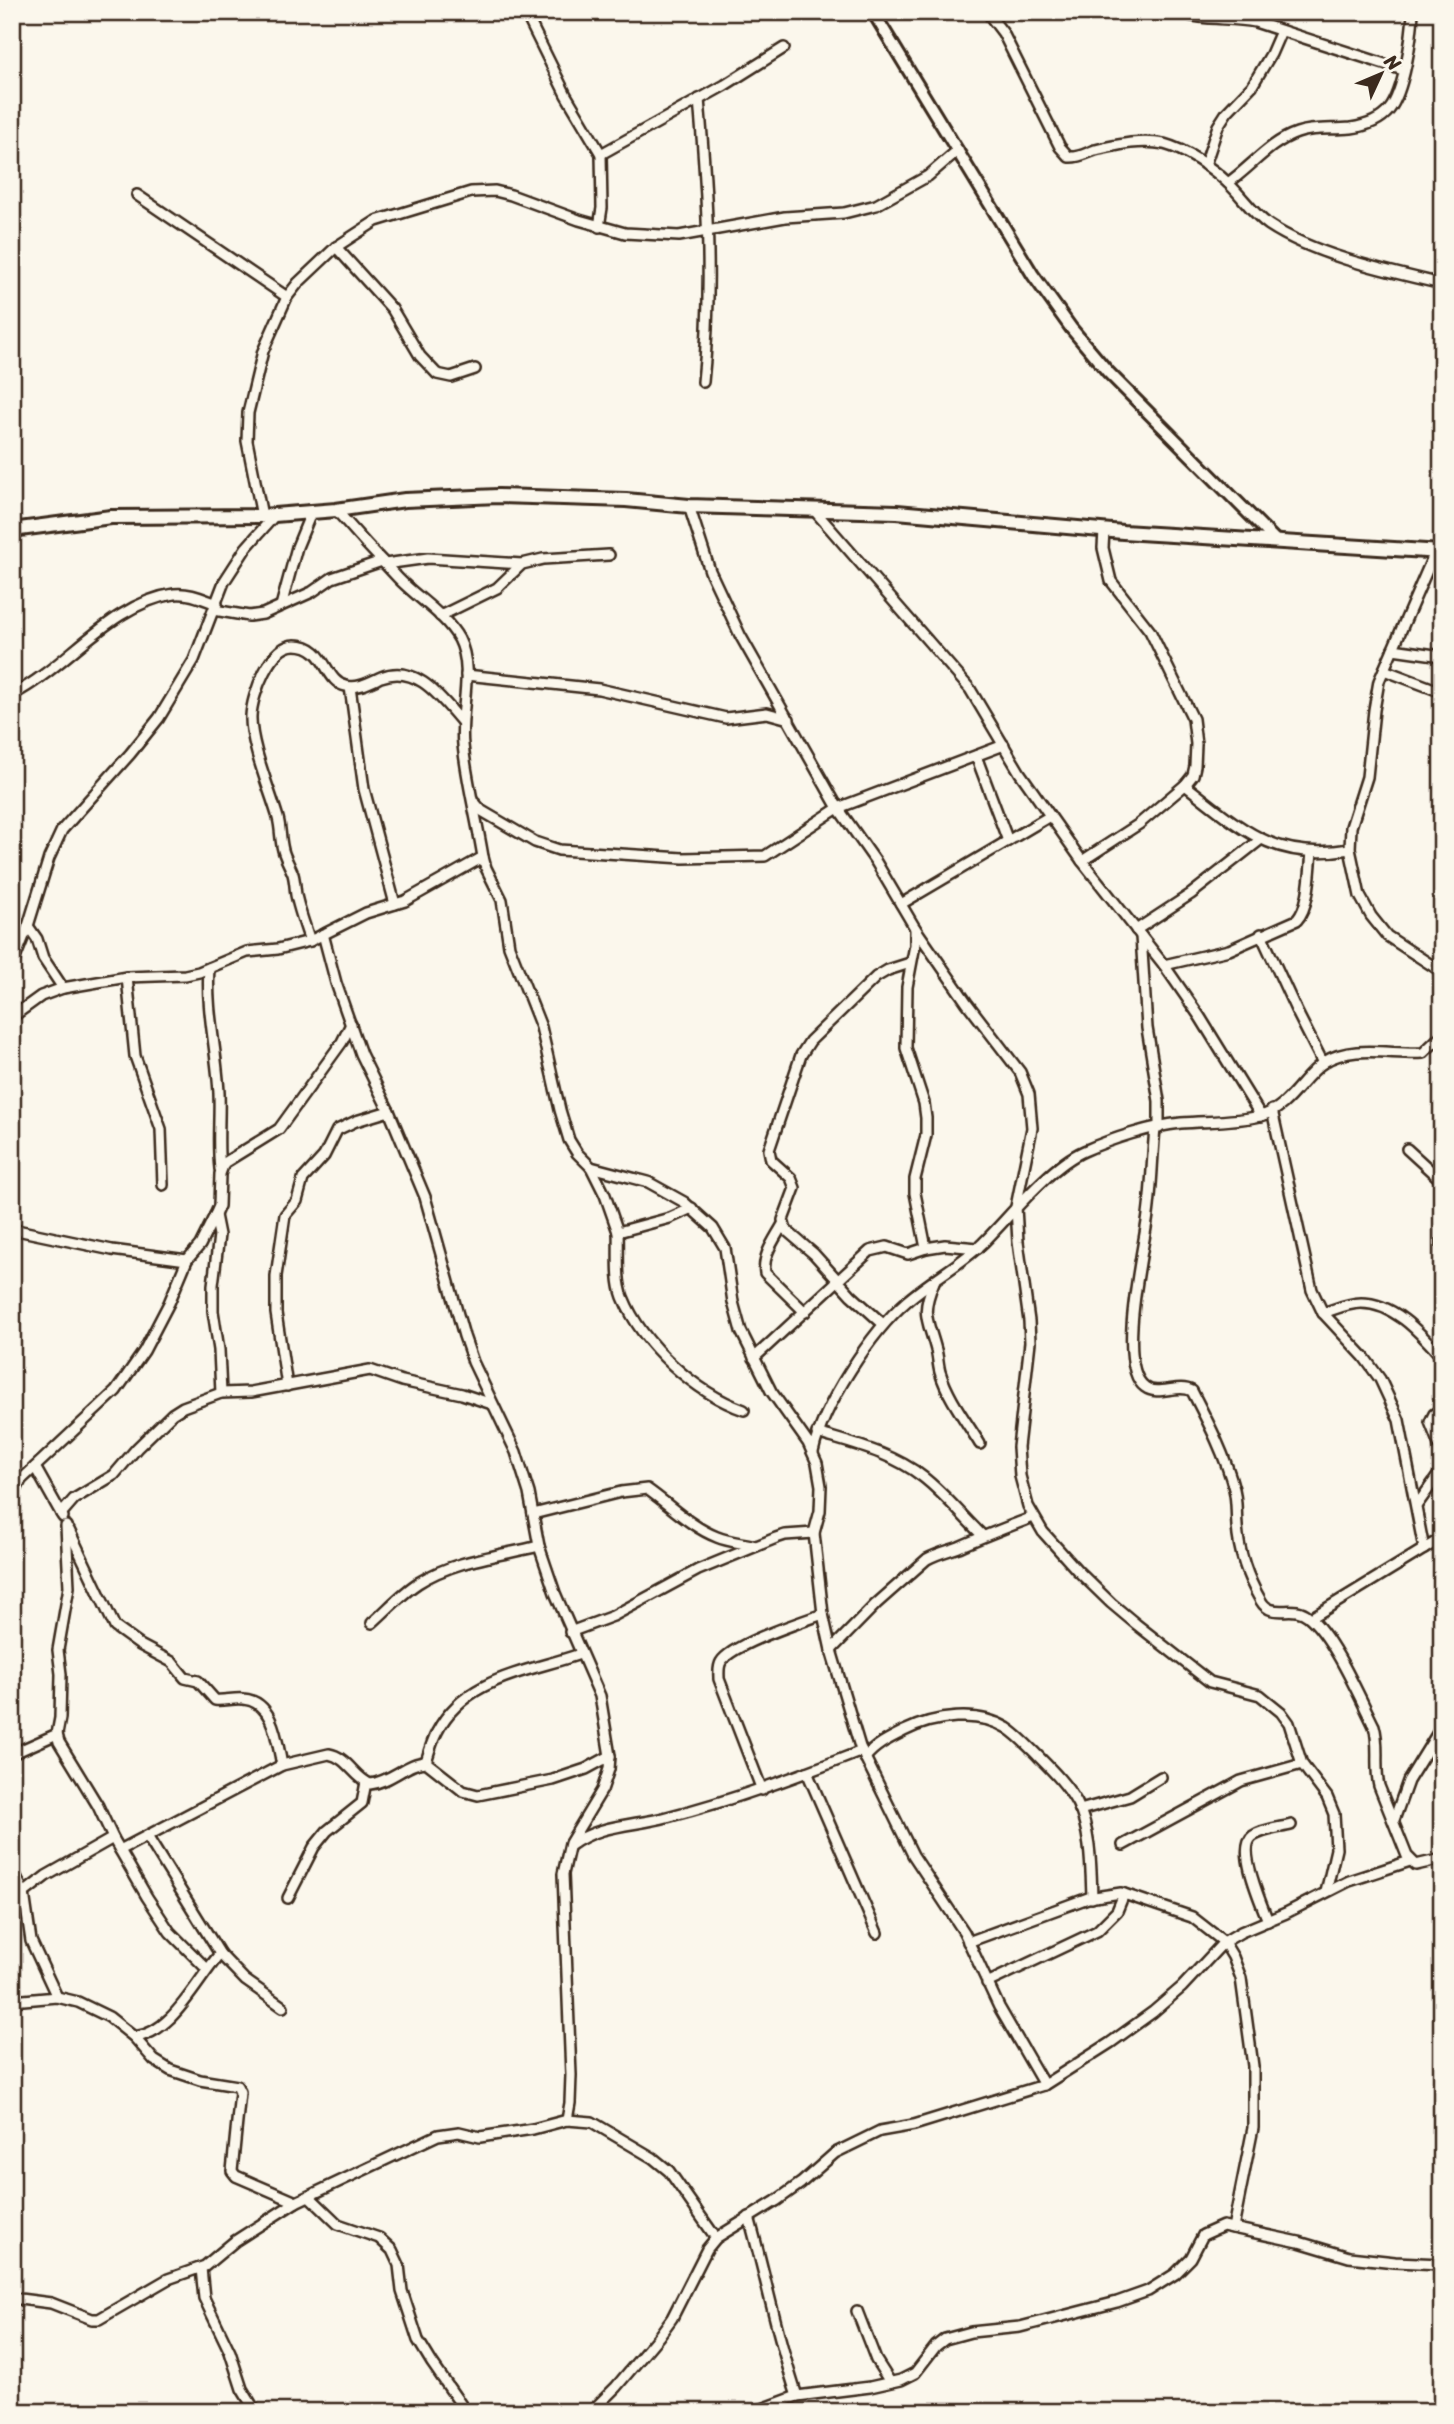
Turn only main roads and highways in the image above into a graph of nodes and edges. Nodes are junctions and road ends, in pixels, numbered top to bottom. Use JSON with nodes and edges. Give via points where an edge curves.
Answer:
{"nodes":[{"id":1,"x":12,"y":530,"type":"edge"},
{"id":2,"x":1438,"y":552,"type":"edge"}],
"edges":[{"from":1,"to":2,"type":"main road","via":[[111,517],[268,516],[464,496],[897,512]]}]}
